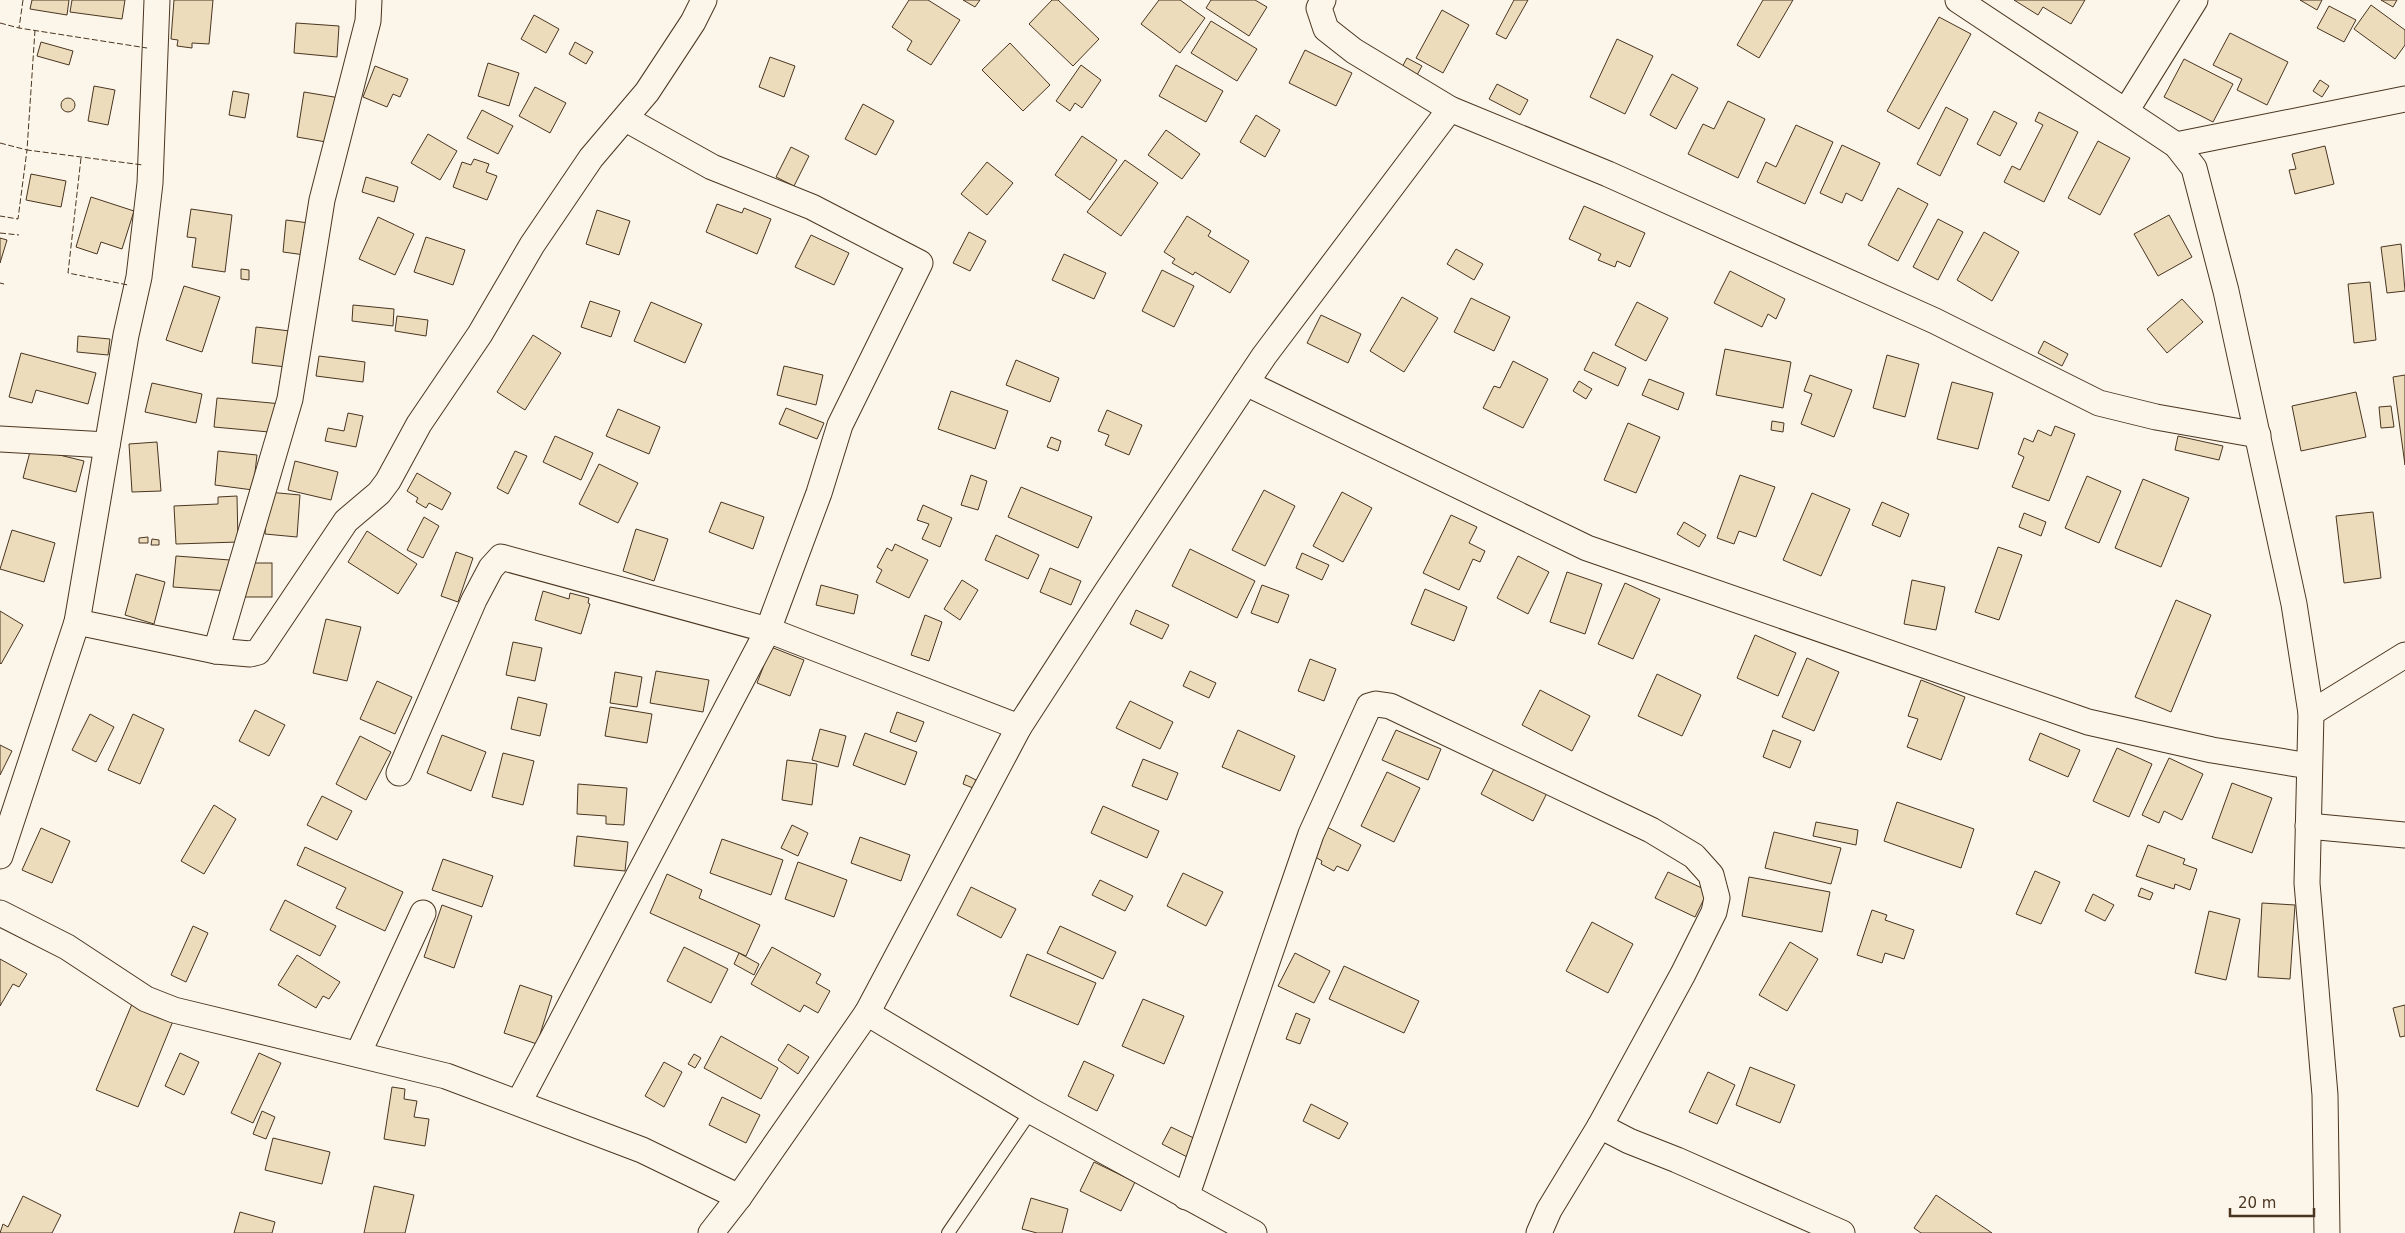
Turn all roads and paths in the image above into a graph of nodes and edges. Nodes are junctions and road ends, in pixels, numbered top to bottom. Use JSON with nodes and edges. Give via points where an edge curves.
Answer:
{"nodes":[{"id":1,"x":157,"y":0,"type":"edge"},
{"id":2,"x":369,"y":0,"type":"edge"},
{"id":3,"x":704,"y":0,"type":"edge"},
{"id":4,"x":1323,"y":0,"type":"edge"},
{"id":5,"x":1958,"y":0,"type":"edge"},
{"id":6,"x":2195,"y":0,"type":"edge"},
{"id":7,"x":2405,"y":100,"type":"edge"},
{"id":8,"x":1450,"y":109,"type":"junction"},
{"id":9,"x":2126,"y":111,"type":"junction"},
{"id":10,"x":626,"y":119,"type":"junction"},
{"id":11,"x":2176,"y":145,"type":"junction"},
{"id":12,"x":1246,"y":383,"type":"junction"},
{"id":13,"x":2258,"y":435,"type":"junction"},
{"id":14,"x":0,"y":439,"type":"edge"},
{"id":15,"x":107,"y":445,"type":"junction"},
{"id":16,"x":77,"y":622,"type":"junction"},
{"id":17,"x":768,"y":630,"type":"junction"},
{"id":18,"x":216,"y":651,"type":"junction"},
{"id":19,"x":2405,"y":655,"type":"edge"},
{"id":20,"x":2311,"y":713,"type":"junction"},
{"id":21,"x":1020,"y":727,"type":"junction"},
{"id":22,"x":2309,"y":766,"type":"junction"},
{"id":23,"x":399,"y":773,"type":"dead end"},
{"id":24,"x":2308,"y":826,"type":"junction"},
{"id":25,"x":2405,"y":836,"type":"edge"},
{"id":26,"x":0,"y":856,"type":"edge"},
{"id":27,"x":0,"y":914,"type":"edge"},
{"id":28,"x":423,"y":914,"type":"dead end"},
{"id":29,"x":867,"y":1013,"type":"junction"},
{"id":30,"x":358,"y":1054,"type":"junction"},
{"id":31,"x":519,"y":1102,"type":"junction"},
{"id":32,"x":1031,"y":1111,"type":"junction"},
{"id":33,"x":1600,"y":1126,"type":"junction"},
{"id":34,"x":739,"y":1197,"type":"junction"},
{"id":35,"x":1186,"y":1197,"type":"junction"},
{"id":36,"x":710,"y":1233,"type":"edge"},
{"id":37,"x":948,"y":1233,"type":"edge"},
{"id":38,"x":1254,"y":1233,"type":"edge"},
{"id":39,"x":1539,"y":1233,"type":"edge"},
{"id":40,"x":1842,"y":1233,"type":"edge"},
{"id":41,"x":2327,"y":1233,"type":"edge"}],
"edges":[{"from":1,"to":15,"type":"street","via":[[150,183],[139,277]]},
{"from":2,"to":18,"type":"street","via":[[368,21],[322,200],[290,399]]},
{"from":3,"to":10,"type":"street","via":[[667,62]]},
{"from":4,"to":8,"type":"street","via":[[1319,8],[1326,29],[1354,51]]},
{"from":5,"to":9,"type":"street"},
{"from":6,"to":9,"type":"street"},
{"from":7,"to":11,"type":"street"},
{"from":8,"to":12,"type":"street"},
{"from":8,"to":13,"type":"street","via":[[1608,174],[1935,321],[2099,403]]},
{"from":9,"to":11,"type":"street"},
{"from":10,"to":17,"type":"street","via":[[712,167],[812,207],[920,263],[840,425],[819,494]]},
{"from":10,"to":18,"type":"street","via":[[591,158],[532,245],[388,481],[346,521],[263,646],[250,654]]},
{"from":11,"to":13,"type":"street","via":[[2194,168],[2202,192]]},
{"from":12,"to":21,"type":"street"},
{"from":12,"to":22,"type":"street","via":[[1587,548],[2088,722],[2212,750]]},
{"from":13,"to":20,"type":"street","via":[[2294,604]]},
{"from":14,"to":15,"type":"street"},
{"from":15,"to":16,"type":"street"},
{"from":16,"to":18,"type":"street"},
{"from":16,"to":26,"type":"street"},
{"from":17,"to":21,"type":"street"},
{"from":17,"to":23,"type":"street","via":[[501,557],[490,568],[474,600]]},
{"from":17,"to":31,"type":"street"},
{"from":19,"to":20,"type":"street"},
{"from":20,"to":22,"type":"street"},
{"from":21,"to":29,"type":"street"},
{"from":22,"to":24,"type":"street"},
{"from":24,"to":25,"type":"street"},
{"from":24,"to":41,"type":"street","via":[[2307,883],[2325,1095]]},
{"from":27,"to":30,"type":"street","via":[[67,947],[146,998],[174,1010]]},
{"from":28,"to":30,"type":"street"},
{"from":29,"to":32,"type":"street"},
{"from":29,"to":34,"type":"street"},
{"from":30,"to":31,"type":"street","via":[[446,1076]]},
{"from":31,"to":34,"type":"street","via":[[642,1150]]},
{"from":32,"to":35,"type":"street"},
{"from":32,"to":37,"type":"lane"},
{"from":33,"to":35,"type":"street","via":[[1714,912],[1717,898],[1712,875],[1694,856],[1651,830],[1390,706],[1376,704],[1369,706],[1312,834]]},
{"from":33,"to":39,"type":"street","via":[[1549,1210]]},
{"from":33,"to":40,"type":"street"},
{"from":34,"to":36,"type":"street"},
{"from":35,"to":38,"type":"street"}]}
